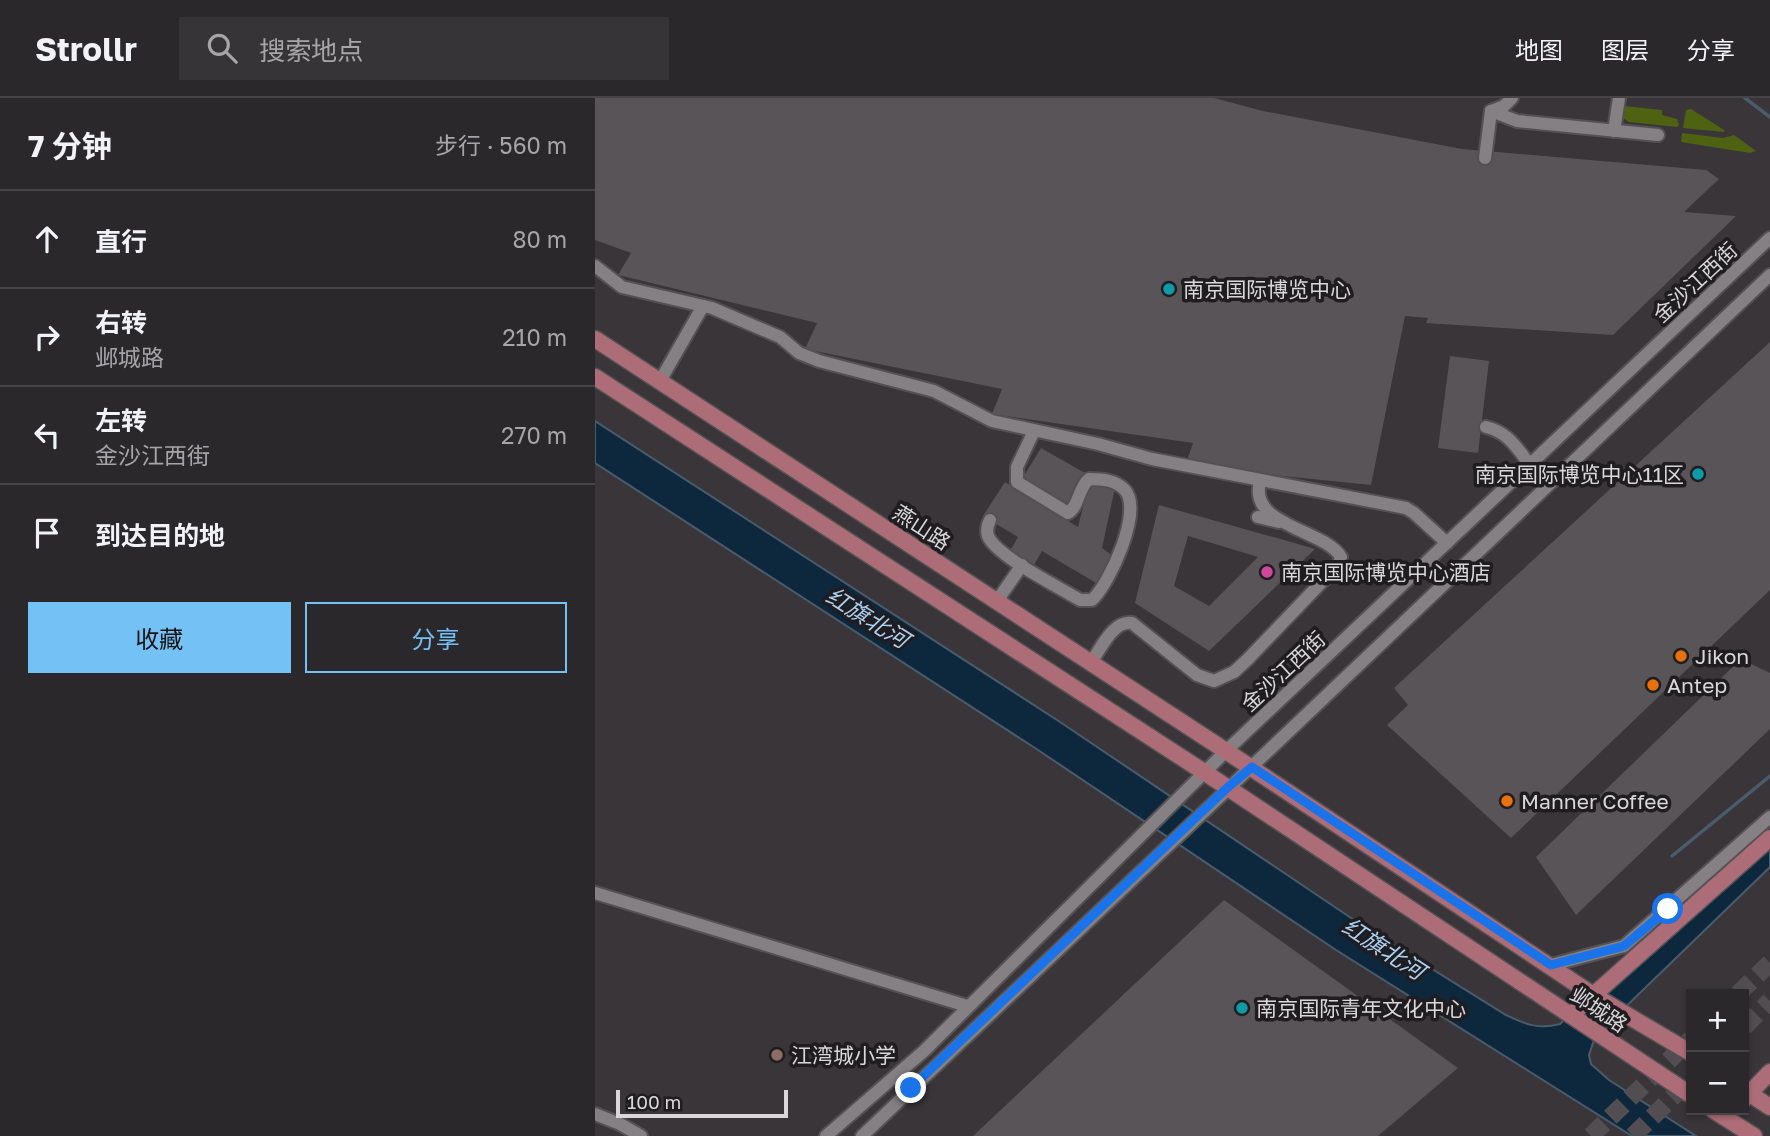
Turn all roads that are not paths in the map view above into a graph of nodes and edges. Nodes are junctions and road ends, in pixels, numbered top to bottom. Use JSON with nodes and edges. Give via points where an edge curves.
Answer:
{"nodes":[{"id":1,"x":1512,"y":98,"type":"edge"},
{"id":2,"x":1619,"y":98,"type":"edge"},
{"id":3,"x":1491,"y":111,"type":"junction"},
{"id":4,"x":1614,"y":131,"type":"junction"},
{"id":5,"x":1658,"y":135,"type":"dead end"},
{"id":6,"x":1485,"y":158,"type":"dead end"},
{"id":7,"x":1770,"y":238,"type":"edge"},
{"id":8,"x":595,"y":266,"type":"edge"},
{"id":9,"x":1770,"y":275,"type":"edge"},
{"id":10,"x":703,"y":306,"type":"junction"},
{"id":11,"x":595,"y":339,"type":"edge"},
{"id":12,"x":595,"y":377,"type":"edge"},
{"id":13,"x":660,"y":381,"type":"junction"},
{"id":14,"x":1486,"y":427,"type":"dead end"},
{"id":15,"x":1034,"y":431,"type":"junction"},
{"id":16,"x":1530,"y":465,"type":"junction"},
{"id":17,"x":1260,"y":482,"type":"junction"},
{"id":18,"x":1258,"y":517,"type":"dead end"},
{"id":19,"x":990,"y":520,"type":"dead end"},
{"id":20,"x":1286,"y":524,"type":"junction"},
{"id":21,"x":1447,"y":542,"type":"junction"},
{"id":22,"x":1022,"y":565,"type":"junction"},
{"id":23,"x":997,"y":601,"type":"junction"},
{"id":24,"x":1091,"y":663,"type":"junction"},
{"id":25,"x":1226,"y":751,"type":"junction"},
{"id":26,"x":1252,"y":767,"type":"junction"},
{"id":27,"x":1204,"y":772,"type":"junction"},
{"id":28,"x":1227,"y":788,"type":"junction"},
{"id":29,"x":1770,"y":817,"type":"edge"},
{"id":30,"x":1770,"y":838,"type":"edge"},
{"id":31,"x":595,"y":893,"type":"edge"},
{"id":32,"x":1551,"y":965,"type":"junction"},
{"id":33,"x":1593,"y":995,"type":"junction"},
{"id":34,"x":967,"y":1006,"type":"junction"},
{"id":35,"x":1571,"y":1016,"type":"junction"},
{"id":36,"x":1689,"y":1052,"type":"edge"},
{"id":37,"x":1770,"y":1072,"type":"edge"},
{"id":38,"x":1749,"y":1090,"type":"edge"},
{"id":39,"x":1686,"y":1092,"type":"edge"},
{"id":40,"x":1749,"y":1096,"type":"edge"},
{"id":41,"x":1770,"y":1107,"type":"edge"},
{"id":42,"x":595,"y":1114,"type":"edge"},
{"id":43,"x":1728,"y":1115,"type":"edge"},
{"id":44,"x":620,"y":1124,"type":"junction"},
{"id":45,"x":628,"y":1136,"type":"edge"},
{"id":46,"x":641,"y":1136,"type":"edge"},
{"id":47,"x":826,"y":1136,"type":"edge"},
{"id":48,"x":862,"y":1136,"type":"edge"},
{"id":49,"x":1754,"y":1136,"type":"edge"}],
"edges":[{"from":1,"to":3,"type":"street"},
{"from":2,"to":4,"type":"street"},
{"from":3,"to":4,"type":"street","via":[[1517,121]]},
{"from":3,"to":6,"type":"street"},
{"from":4,"to":5,"type":"street"},
{"from":7,"to":16,"type":"street","name":"金沙江西街"},
{"from":8,"to":10,"type":"street","via":[[622,287]]},
{"from":9,"to":26,"type":"street"},
{"from":10,"to":13,"type":"street"},
{"from":10,"to":15,"type":"street","via":[[780,337],[799,353],[819,361],[934,391],[992,421]]},
{"from":11,"to":13,"type":"main road","name":"燕山路"},
{"from":12,"to":27,"type":"main road"},
{"from":13,"to":23,"type":"main road","name":"燕山路"},
{"from":14,"to":16,"type":"street","via":[[1511,440]]},
{"from":15,"to":17,"type":"street"},
{"from":15,"to":22,"type":"street","via":[[1017,467],[1017,482],[1068,513],[1089,479],[1118,484],[1131,503],[1119,554],[1107,582],[1092,600],[1080,600]]},
{"from":16,"to":21,"type":"street","name":"金沙江西街"},
{"from":17,"to":20,"type":"street","via":[[1260,499]]},
{"from":17,"to":21,"type":"street","via":[[1406,508]]},
{"from":18,"to":20,"type":"street"},
{"from":19,"to":22,"type":"street","via":[[990,540]]},
{"from":20,"to":24,"type":"street","via":[[1336,549],[1339,564],[1234,672],[1214,681],[1197,676],[1126,622],[1116,628]]},
{"from":21,"to":25,"type":"street","name":"金沙江西街"},
{"from":22,"to":23,"type":"street"},
{"from":23,"to":24,"type":"main road","name":"燕山路"},
{"from":24,"to":25,"type":"main road","name":"燕山路"},
{"from":25,"to":26,"type":"main road","name":"邺城路"},
{"from":25,"to":27,"type":"street","name":"金沙江西街"},
{"from":26,"to":28,"type":"street"},
{"from":26,"to":32,"type":"main road","name":"邺城路"},
{"from":27,"to":28,"type":"main road","name":"邺城路"},
{"from":27,"to":34,"type":"street","name":"金沙江西街"},
{"from":28,"to":35,"type":"main road","name":"邺城路"},
{"from":28,"to":48,"type":"street"},
{"from":29,"to":32,"type":"street","via":[[1624,946]]},
{"from":30,"to":33,"type":"main road"},
{"from":31,"to":34,"type":"street"},
{"from":32,"to":33,"type":"main road","name":"邺城路"},
{"from":33,"to":35,"type":"main road"},
{"from":33,"to":36,"type":"main road","name":"邺城路"},
{"from":34,"to":47,"type":"street","name":"金沙江西街","via":[[924,1051]]},
{"from":35,"to":39,"type":"main road","name":"邺城路"},
{"from":37,"to":38,"type":"main road"},
{"from":40,"to":41,"type":"main road"},
{"from":42,"to":44,"type":"street"},
{"from":43,"to":49,"type":"main road"},
{"from":44,"to":45,"type":"street"},
{"from":44,"to":46,"type":"street"}]}
